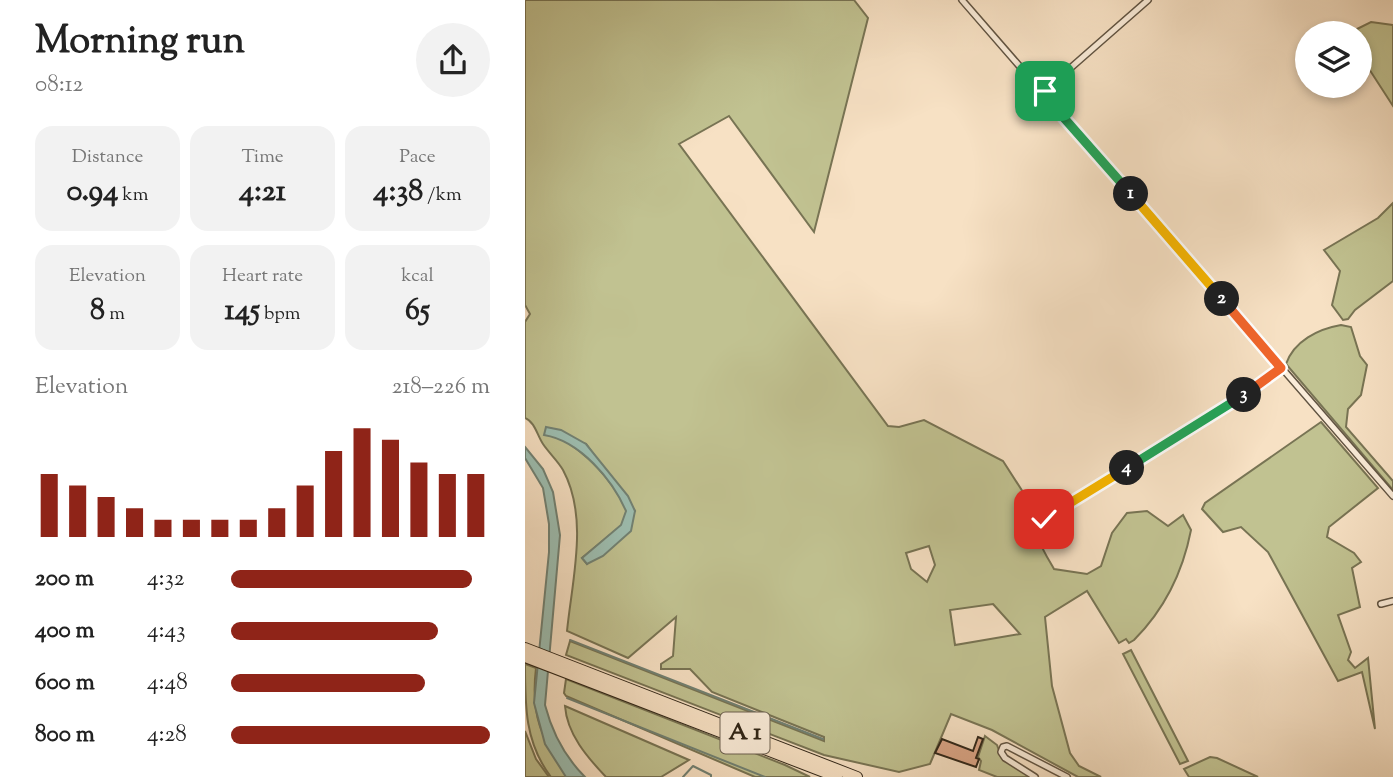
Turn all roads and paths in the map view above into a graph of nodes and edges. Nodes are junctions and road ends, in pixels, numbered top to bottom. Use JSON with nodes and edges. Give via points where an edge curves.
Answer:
{"nodes":[{"id":1,"x":962,"y":0,"type":"edge"},
{"id":2,"x":1148,"y":0,"type":"edge"},
{"id":3,"x":1042,"y":93,"type":"junction"},
{"id":4,"x":1281,"y":368,"type":"junction"},
{"id":5,"x":1393,"y":496,"type":"edge"},
{"id":6,"x":1041,"y":518,"type":"dead end"},
{"id":7,"x":1393,"y":601,"type":"edge"},
{"id":8,"x":1381,"y":604,"type":"dead end"},
{"id":9,"x":525,"y":648,"type":"edge"},
{"id":10,"x":525,"y":657,"type":"edge"},
{"id":11,"x":565,"y":668,"type":"junction"},
{"id":12,"x":796,"y":761,"type":"junction"},
{"id":13,"x":818,"y":777,"type":"edge"},
{"id":14,"x":837,"y":777,"type":"edge"},
{"id":15,"x":857,"y":777,"type":"edge"},
{"id":16,"x":1035,"y":777,"type":"edge"},
{"id":17,"x":1067,"y":777,"type":"edge"}],
"edges":[{"from":1,"to":3,"type":"street"},
{"from":2,"to":3,"type":"street"},
{"from":3,"to":4,"type":"street"},
{"from":4,"to":5,"type":"street"},
{"from":4,"to":6,"type":"street","via":[[1234,402]]},
{"from":7,"to":8,"type":"street"},
{"from":9,"to":11,"type":"highway","number":"A 1"},
{"from":10,"to":11,"type":"highway","number":"A 1"},
{"from":11,"to":12,"type":"highway","number":"A 1"},
{"from":11,"to":15,"type":"highway","number":"A 1"},
{"from":12,"to":13,"type":"highway"},
{"from":12,"to":14,"type":"highway","number":"A 1"},
{"from":16,"to":17,"type":"street","via":[[1005,758],[1003,747]]}]}
